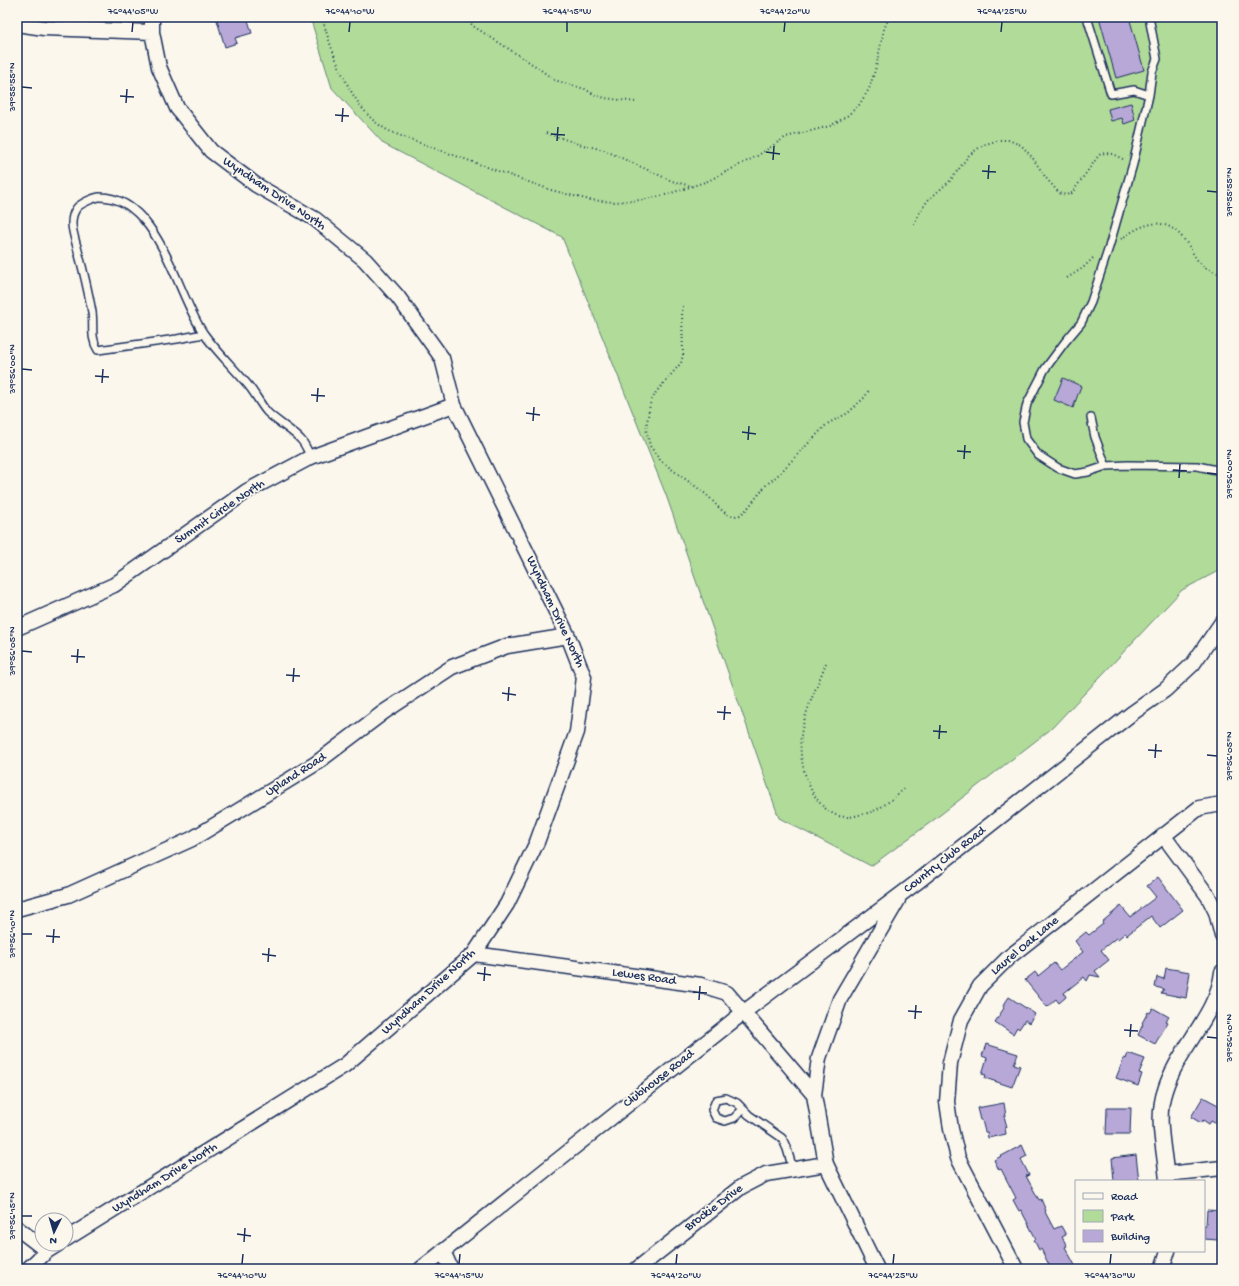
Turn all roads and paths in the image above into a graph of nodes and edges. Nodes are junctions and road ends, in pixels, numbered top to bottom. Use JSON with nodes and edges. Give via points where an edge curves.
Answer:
{"nodes":[{"id":1,"x":152,"y":17,"type":"edge"},
{"id":2,"x":322,"y":17,"type":"edge"},
{"id":3,"x":471,"y":17,"type":"edge"},
{"id":4,"x":889,"y":17,"type":"edge"},
{"id":5,"x":1087,"y":17,"type":"edge"},
{"id":6,"x":1149,"y":17,"type":"edge"},
{"id":7,"x":17,"y":24,"type":"edge"},
{"id":8,"x":152,"y":32,"type":"junction"},
{"id":9,"x":1149,"y":95,"type":"junction"},
{"id":10,"x":636,"y":102,"type":"dead end"},
{"id":11,"x":546,"y":133,"type":"dead end"},
{"id":12,"x":1133,"y":164,"type":"junction"},
{"id":13,"x":692,"y":186,"type":"junction"},
{"id":14,"x":914,"y":224,"type":"dead end"},
{"id":15,"x":1109,"y":247,"type":"junction"},
{"id":16,"x":1097,"y":254,"type":"dead end"},
{"id":17,"x":1222,"y":275,"type":"edge"},
{"id":18,"x":1067,"y":278,"type":"dead end"},
{"id":19,"x":683,"y":306,"type":"dead end"},
{"id":20,"x":204,"y":334,"type":"junction"},
{"id":21,"x":869,"y":390,"type":"dead end"},
{"id":22,"x":454,"y":405,"type":"junction"},
{"id":23,"x":1091,"y":418,"type":"dead end"},
{"id":24,"x":311,"y":457,"type":"junction"},
{"id":25,"x":1106,"y":466,"type":"junction"},
{"id":26,"x":1222,"y":471,"type":"edge"},
{"id":27,"x":1222,"y":622,"type":"edge"},
{"id":28,"x":17,"y":628,"type":"edge"},
{"id":29,"x":568,"y":636,"type":"junction"},
{"id":30,"x":826,"y":663,"type":"dead end"},
{"id":31,"x":906,"y":787,"type":"dead end"},
{"id":32,"x":1222,"y":804,"type":"edge"},
{"id":33,"x":1163,"y":835,"type":"junction"},
{"id":34,"x":901,"y":894,"type":"junction"},
{"id":35,"x":17,"y":909,"type":"edge"},
{"id":36,"x":1222,"y":936,"type":"edge"},
{"id":37,"x":474,"y":954,"type":"junction"},
{"id":38,"x":1222,"y":972,"type":"edge"},
{"id":39,"x":744,"y":1012,"type":"junction"},
{"id":40,"x":814,"y":1095,"type":"junction"},
{"id":41,"x":743,"y":1109,"type":"dead end"},
{"id":42,"x":826,"y":1164,"type":"junction"},
{"id":43,"x":1222,"y":1168,"type":"edge"},
{"id":44,"x":793,"y":1169,"type":"junction"},
{"id":45,"x":1167,"y":1177,"type":"edge"},
{"id":46,"x":17,"y":1228,"type":"edge"},
{"id":47,"x":74,"y":1234,"type":"edge"},
{"id":48,"x":34,"y":1237,"type":"edge"},
{"id":49,"x":443,"y":1251,"type":"junction"},
{"id":50,"x":48,"y":1252,"type":"edge"},
{"id":51,"x":1168,"y":1252,"type":"edge"},
{"id":52,"x":28,"y":1269,"type":"edge"},
{"id":53,"x":421,"y":1269,"type":"edge"},
{"id":54,"x":451,"y":1269,"type":"edge"},
{"id":55,"x":637,"y":1269,"type":"edge"},
{"id":56,"x":877,"y":1269,"type":"edge"},
{"id":57,"x":1016,"y":1269,"type":"edge"},
{"id":58,"x":1162,"y":1269,"type":"edge"}],
"edges":[{"from":1,"to":8,"type":"street","name":"Wyndham Drive North"},
{"from":2,"to":13,"type":"path","via":[[340,69],[350,88],[360,106],[383,128],[551,190],[590,200],[641,200]]},
{"from":3,"to":10,"type":"path","via":[[473,26],[554,80],[605,98]]},
{"from":4,"to":13,"type":"path","via":[[869,89],[859,105],[847,116],[830,126],[786,137],[757,156],[708,181]]},
{"from":5,"to":9,"type":"lane","via":[[1111,94],[1134,90]]},
{"from":6,"to":9,"type":"lane","via":[[1157,59],[1152,72]]},
{"from":7,"to":8,"type":"street","via":[[44,28]]},
{"from":8,"to":22,"type":"street","name":"Wyndham Drive North","via":[[159,67],[177,108],[211,151],[256,185],[315,219],[365,260],[398,297],[442,358]]},
{"from":9,"to":12,"type":"lane"},
{"from":11,"to":13,"type":"path","via":[[604,150],[672,181]]},
{"from":12,"to":14,"type":"path","via":[[1103,152],[1072,193],[1066,195],[1059,192],[1046,178],[1021,145],[999,140],[969,155],[950,181],[928,200]]},
{"from":12,"to":15,"type":"lane"},
{"from":15,"to":17,"type":"path","via":[[1133,230],[1160,223],[1176,231],[1203,266]]},
{"from":15,"to":25,"type":"lane","via":[[1081,324],[1045,369],[1027,404],[1023,422],[1026,440],[1038,455],[1058,468],[1075,474]]},
{"from":16,"to":18,"type":"path","via":[[1083,268]]},
{"from":19,"to":21,"type":"path","via":[[682,363],[656,392],[650,404],[646,429],[650,446],[660,460],[702,490],[728,515],[740,515],[748,509],[767,484],[827,424],[848,413]]},
{"from":20,"to":20,"type":"lane","via":[[159,242],[137,214],[126,204],[110,197],[96,198],[76,208],[72,218],[73,231],[92,314],[92,332],[98,350]]},
{"from":20,"to":24,"type":"lane","via":[[268,412],[302,440]]},
{"from":22,"to":24,"type":"street","name":"Summit Circle North"},
{"from":22,"to":29,"type":"street","name":"Wyndham Drive North"},
{"from":23,"to":25,"type":"lane"},
{"from":24,"to":28,"type":"street","name":"Summit Circle North","via":[[247,491],[114,585]]},
{"from":25,"to":26,"type":"lane","via":[[1198,466]]},
{"from":27,"to":34,"type":"street","name":"Country Club Road","via":[[1193,664],[1165,690]]},
{"from":29,"to":35,"type":"street","name":"Upland Road","via":[[507,646],[452,667],[384,712],[315,764],[192,839],[68,895]]},
{"from":29,"to":37,"type":"street","name":"Wyndham Drive North","via":[[584,677],[577,732],[537,842],[506,904]]},
{"from":30,"to":31,"type":"path","via":[[801,736],[804,770],[810,787],[831,813],[847,817],[872,812]]},
{"from":32,"to":33,"type":"street","name":"Laurel Oak Lane","via":[[1199,808]]},
{"from":33,"to":36,"type":"street","via":[[1208,896],[1216,912]]},
{"from":33,"to":57,"type":"street","name":"Laurel Oak Lane","via":[[1009,957],[980,986],[961,1020],[950,1063],[947,1102],[951,1129],[958,1158]]},
{"from":34,"to":39,"type":"street","name":"Clubhouse Road"},
{"from":34,"to":40,"type":"street","name":"Country Club Road","via":[[840,999],[819,1058]]},
{"from":37,"to":39,"type":"street","name":"Lewes Road","via":[[701,985],[727,993]]},
{"from":37,"to":47,"type":"street","name":"Wyndham Drive North","via":[[345,1065]]},
{"from":38,"to":45,"type":"street","via":[[1214,999],[1171,1074],[1163,1094],[1161,1134]]},
{"from":39,"to":40,"type":"street","name":"Lewes Road"},
{"from":39,"to":49,"type":"street","name":"Clubhouse Road"},
{"from":40,"to":42,"type":"street","name":"Country Club Road"},
{"from":41,"to":44,"type":"lane","via":[[782,1138]]},
{"from":42,"to":44,"type":"street","name":"Brockie Drive"},
{"from":42,"to":56,"type":"street","name":"Country Club Road"},
{"from":43,"to":45,"type":"street"},
{"from":44,"to":55,"type":"street","name":"Brockie Drive","via":[[766,1174],[741,1187]]},
{"from":46,"to":48,"type":"street"},
{"from":49,"to":53,"type":"street","name":"Clubhouse Road"},
{"from":49,"to":54,"type":"street"},
{"from":50,"to":52,"type":"street"},
{"from":51,"to":58,"type":"street"}]}
